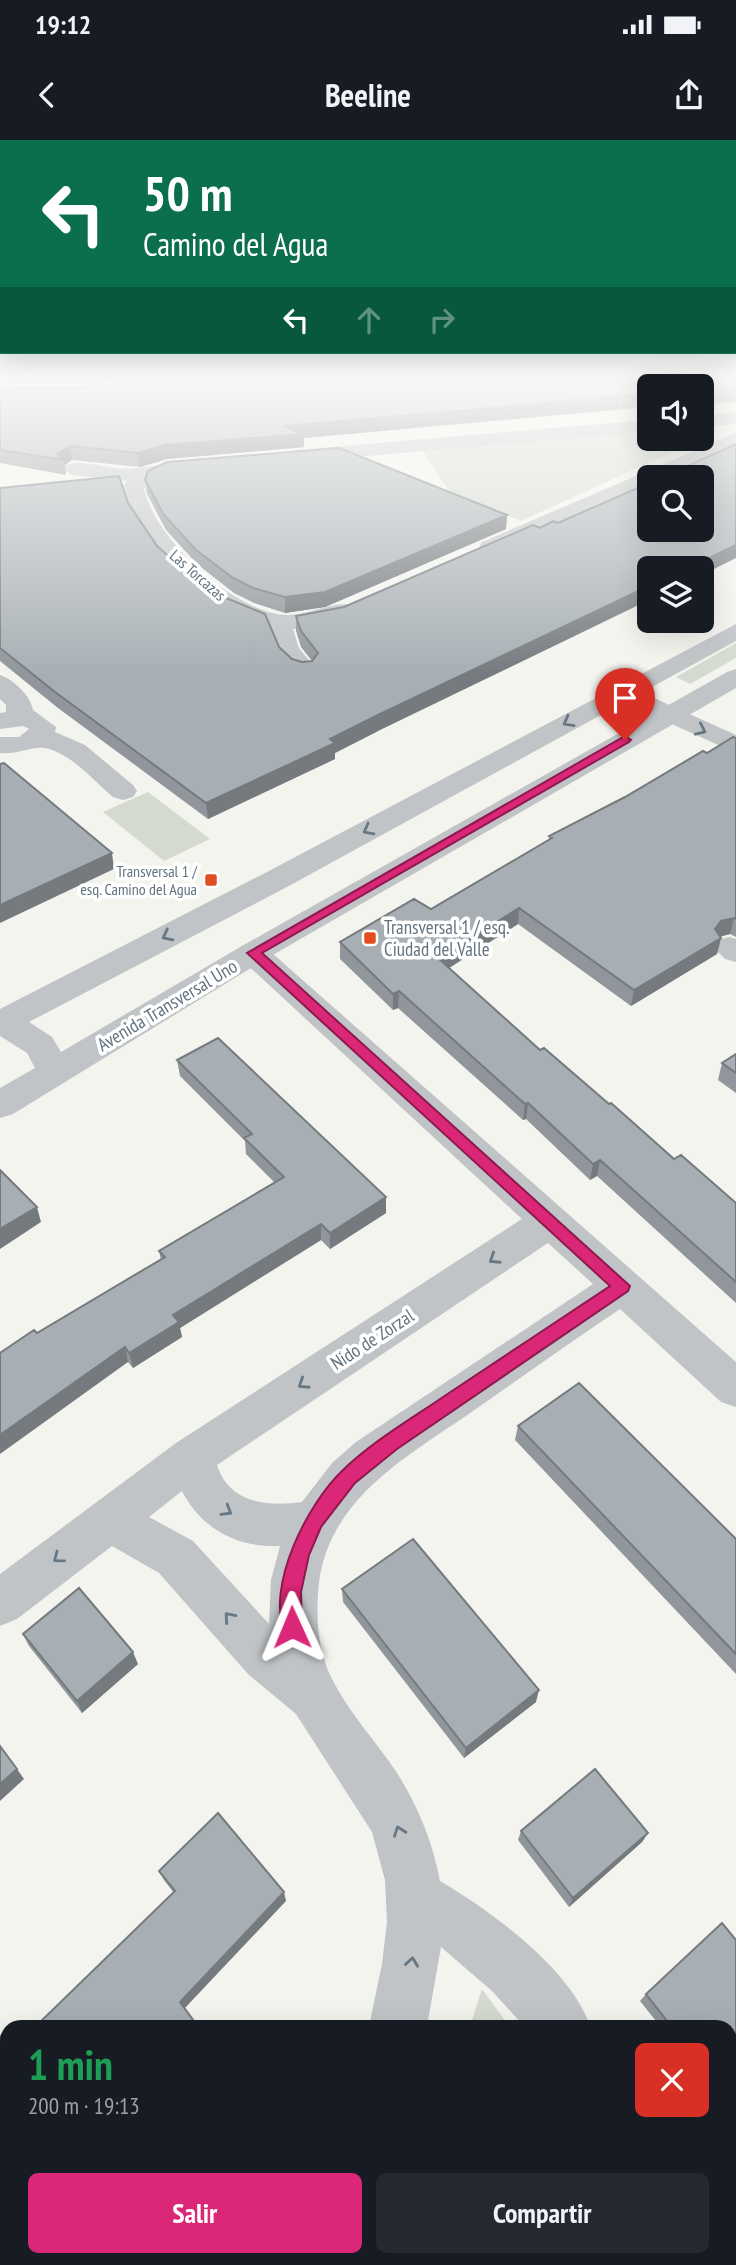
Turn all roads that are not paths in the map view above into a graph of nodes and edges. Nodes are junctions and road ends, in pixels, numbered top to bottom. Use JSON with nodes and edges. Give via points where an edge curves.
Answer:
{"nodes":[{"id":1,"x":143,"y":477,"type":"edge"},
{"id":2,"x":649,"y":477,"type":"edge"},
{"id":3,"x":474,"y":553,"type":"edge"},
{"id":4,"x":360,"y":604,"type":"edge"},
{"id":5,"x":279,"y":622,"type":"junction"},
{"id":6,"x":736,"y":631,"type":"edge"},
{"id":7,"x":303,"y":669,"type":"edge"},
{"id":8,"x":650,"y":677,"type":"junction"},
{"id":9,"x":736,"y":677,"type":"edge"},
{"id":10,"x":0,"y":683,"type":"edge"},
{"id":11,"x":623,"y":692,"type":"junction"},
{"id":12,"x":695,"y":700,"type":"junction"},
{"id":13,"x":669,"y":715,"type":"junction"},
{"id":14,"x":736,"y":720,"type":"edge"},
{"id":15,"x":10,"y":735,"type":"edge"},
{"id":16,"x":736,"y":746,"type":"edge"},
{"id":17,"x":122,"y":791,"type":"dead end"},
{"id":18,"x":254,"y":953,"type":"junction"},
{"id":19,"x":1,"y":1022,"type":"edge"},
{"id":20,"x":55,"y":1073,"type":"junction"},
{"id":21,"x":0,"y":1105,"type":"edge"},
{"id":22,"x":550,"y":1221,"type":"junction"},
{"id":23,"x":622,"y":1286,"type":"junction"},
{"id":24,"x":736,"y":1389,"type":"edge"},
{"id":25,"x":192,"y":1457,"type":"junction"},
{"id":26,"x":315,"y":1521,"type":"junction"},
{"id":27,"x":106,"y":1522,"type":"junction"},
{"id":28,"x":0,"y":1603,"type":"edge"},
{"id":29,"x":314,"y":1697,"type":"junction"},
{"id":30,"x":415,"y":1897,"type":"junction"},
{"id":31,"x":399,"y":2020,"type":"edge"},
{"id":32,"x":556,"y":2020,"type":"edge"}],
"edges":[{"from":1,"to":5,"type":"street","name":"Las Torcazas","via":[[133,488],[134,499],[173,555],[225,599]]},
{"from":2,"to":3,"type":"street"},
{"from":4,"to":5,"type":"street","name":"Las Torcazas","via":[[319,619]]},
{"from":5,"to":7,"type":"street","via":[[287,649]]},
{"from":6,"to":8,"type":"street"},
{"from":8,"to":11,"type":"street"},
{"from":8,"to":12,"type":"street"},
{"from":9,"to":12,"type":"street","name":"Avenida Transversal Uno"},
{"from":10,"to":15,"type":"street","via":[[19,704]]},
{"from":11,"to":13,"type":"street"},
{"from":11,"to":19,"type":"street","one_way":true},
{"from":12,"to":13,"type":"street","name":"Avenida Transversal Uno"},
{"from":12,"to":14,"type":"street"},
{"from":13,"to":16,"type":"street","one_way":true},
{"from":13,"to":18,"type":"street","name":"Avenida Transversal Uno"},
{"from":15,"to":17,"type":"street","via":[[75,751]]},
{"from":18,"to":20,"type":"street","name":"Avenida Transversal Uno"},
{"from":18,"to":22,"type":"street"},
{"from":19,"to":20,"type":"street","via":[[40,1045]]},
{"from":20,"to":21,"type":"street","name":"Avenida Transversal Uno"},
{"from":22,"to":23,"type":"street"},
{"from":22,"to":25,"type":"street","name":"Nido de Zorzal","one_way":true},
{"from":23,"to":24,"type":"street"},
{"from":23,"to":26,"type":"street","via":[[368,1459],[330,1497]]},
{"from":25,"to":26,"type":"street","one_way":true,"via":[[196,1477],[222,1510],[260,1527]]},
{"from":25,"to":27,"type":"street","name":"Nido de Zorzal"},
{"from":26,"to":29,"type":"street","via":[[299,1555],[291,1592],[292,1627]]},
{"from":27,"to":28,"type":"street","name":"Nido de Zorzal","one_way":true},
{"from":29,"to":27,"type":"street","one_way":true,"via":[[266,1657],[176,1557]]},
{"from":30,"to":29,"type":"street","one_way":true,"via":[[396,1822],[377,1786]]},
{"from":31,"to":30,"type":"street","one_way":true,"via":[[413,1961]]},
{"from":30,"to":32,"type":"street","via":[[475,1935],[505,1961]]}]}
